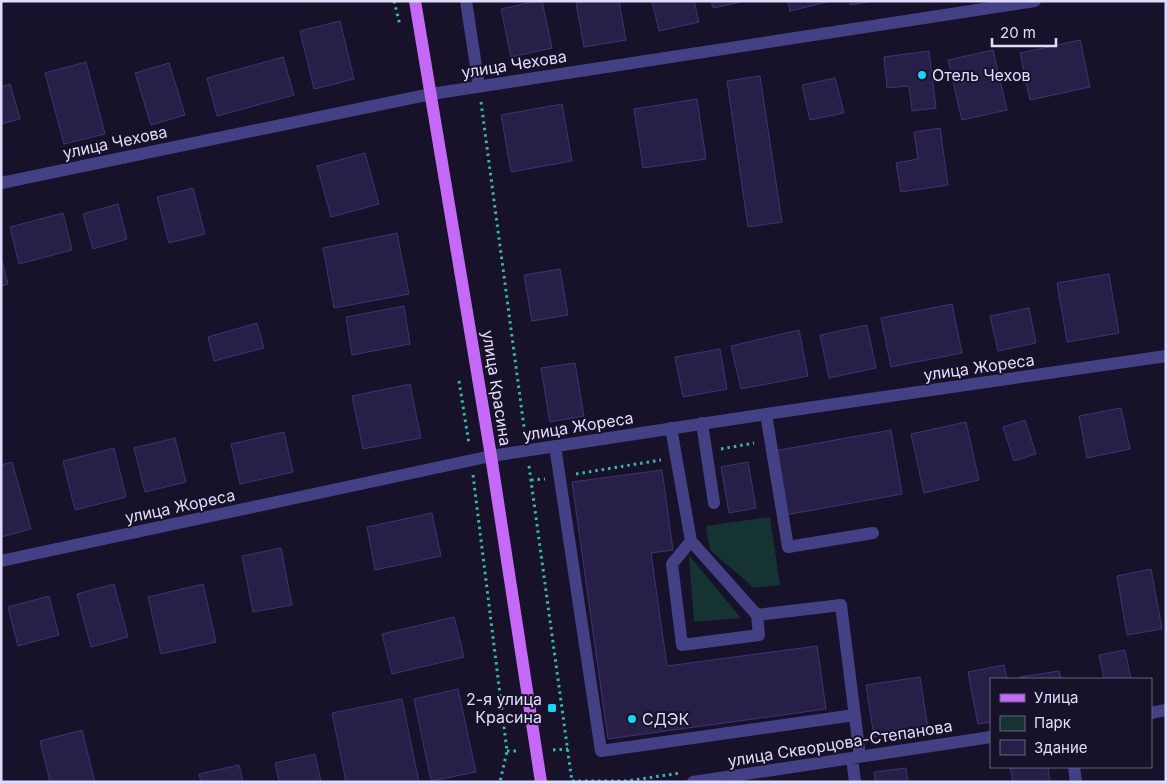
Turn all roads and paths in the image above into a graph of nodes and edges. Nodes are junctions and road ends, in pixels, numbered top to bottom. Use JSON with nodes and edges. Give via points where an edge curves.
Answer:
{"nodes":[{"id":1,"x":394,"y":1,"type":"edge"},
{"id":2,"x":415,"y":1,"type":"edge"},
{"id":3,"x":466,"y":1,"type":"edge"},
{"id":4,"x":1035,"y":1,"type":"edge"},
{"id":5,"x":401,"y":30,"type":"dead end"},
{"id":6,"x":479,"y":86,"type":"junction"},
{"id":7,"x":431,"y":94,"type":"junction"},
{"id":8,"x":1,"y":183,"type":"edge"},
{"id":9,"x":1166,"y":356,"type":"edge"},
{"id":10,"x":458,"y":372,"type":"dead end"},
{"id":11,"x":766,"y":414,"type":"junction"},
{"id":12,"x":702,"y":423,"type":"junction"},
{"id":13,"x":671,"y":428,"type":"junction"},
{"id":14,"x":770,"y":440,"type":"junction"},
{"id":15,"x":556,"y":446,"type":"junction"},
{"id":16,"x":706,"y":452,"type":"junction"},
{"id":17,"x":491,"y":456,"type":"junction"},
{"id":18,"x":676,"y":457,"type":"junction"},
{"id":19,"x":471,"y":460,"type":"junction"},
{"id":20,"x":575,"y":474,"type":"dead end"},
{"id":21,"x":714,"y":503,"type":"dead end"},
{"id":22,"x":873,"y":533,"type":"dead end"},
{"id":23,"x":691,"y":541,"type":"junction"},
{"id":24,"x":1,"y":561,"type":"edge"},
{"id":25,"x":757,"y":616,"type":"junction"},
{"id":26,"x":1166,"y":710,"type":"edge"},
{"id":27,"x":1152,"y":713,"type":"edge"},
{"id":28,"x":855,"y":715,"type":"junction"},
{"id":29,"x":990,"y":737,"type":"edge"},
{"id":30,"x":856,"y":757,"type":"junction"},
{"id":31,"x":1074,"y":768,"type":"edge"},
{"id":32,"x":500,"y":782,"type":"edge"},
{"id":33,"x":541,"y":782,"type":"edge"},
{"id":34,"x":693,"y":782,"type":"edge"},
{"id":35,"x":856,"y":782,"type":"edge"},
{"id":36,"x":1076,"y":782,"type":"edge"}],
"edges":[{"from":1,"to":5,"type":"path"},
{"from":2,"to":7,"type":"main road","name":"улица Красина"},
{"from":3,"to":6,"type":"street"},
{"from":4,"to":6,"type":"street","name":"улица Чехова"},
{"from":6,"to":7,"type":"street","name":"улица Чехова"},
{"from":7,"to":8,"type":"street","name":"улица Чехова"},
{"from":7,"to":17,"type":"main road","name":"улица Красина"},
{"from":9,"to":11,"type":"street","name":"улица Жореса"},
{"from":10,"to":19,"type":"path"},
{"from":11,"to":12,"type":"street","name":"улица Жореса"},
{"from":11,"to":14,"type":"street"},
{"from":12,"to":13,"type":"street","name":"улица Жореса"},
{"from":12,"to":16,"type":"street"},
{"from":13,"to":15,"type":"street","name":"улица Жореса"},
{"from":13,"to":18,"type":"street"},
{"from":14,"to":16,"type":"path"},
{"from":14,"to":22,"type":"street","via":[[788,547]]},
{"from":15,"to":17,"type":"street","name":"улица Жореса"},
{"from":15,"to":28,"type":"street","via":[[601,752]]},
{"from":16,"to":21,"type":"street"},
{"from":17,"to":19,"type":"street","name":"улица Жореса"},
{"from":17,"to":33,"type":"main road","name":"улица Красина"},
{"from":18,"to":20,"type":"path"},
{"from":18,"to":23,"type":"street"},
{"from":19,"to":24,"type":"street","name":"улица Жореса"},
{"from":19,"to":32,"type":"path","via":[[507,751]]},
{"from":23,"to":25,"type":"street"},
{"from":23,"to":25,"type":"street","via":[[672,564],[682,644],[760,635]]},
{"from":25,"to":28,"type":"street","via":[[841,605]]},
{"from":26,"to":27,"type":"street"},
{"from":28,"to":30,"type":"street"},
{"from":29,"to":30,"type":"street","name":"улица Скворцова-Степанова"},
{"from":30,"to":34,"type":"street","name":"улица Скворцова-Степанова"},
{"from":30,"to":35,"type":"street"},
{"from":31,"to":36,"type":"street"}]}
